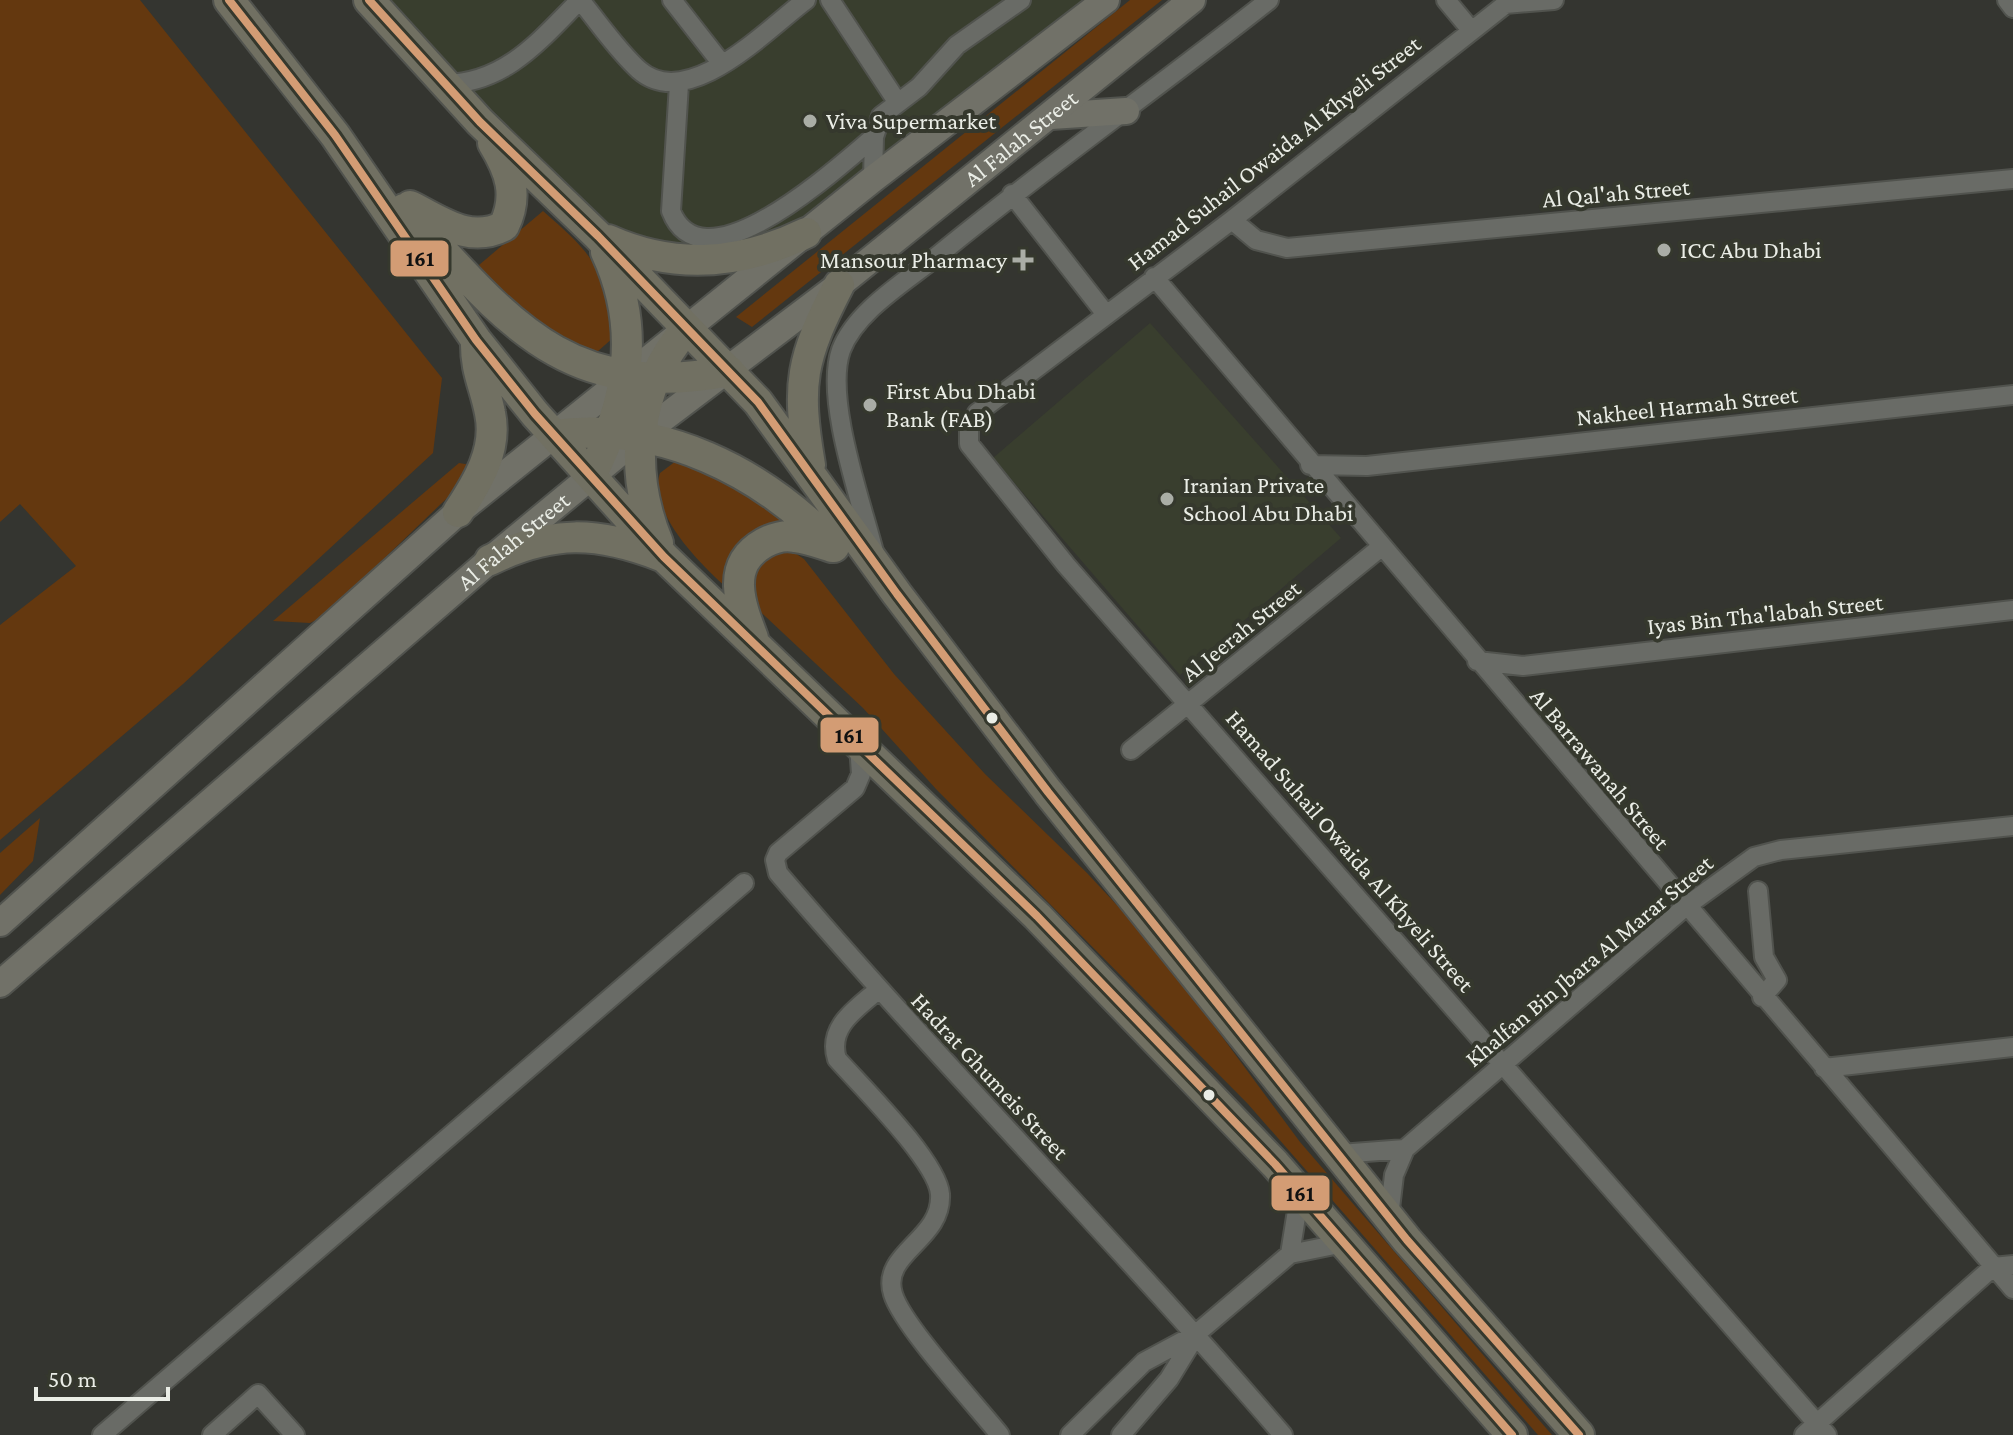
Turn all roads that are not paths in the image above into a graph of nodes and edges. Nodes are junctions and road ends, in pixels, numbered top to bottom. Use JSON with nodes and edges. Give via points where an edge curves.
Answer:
{"nodes":[{"id":1,"x":229,"y":0,"type":"edge"},
{"id":2,"x":369,"y":0,"type":"edge"},
{"id":3,"x":580,"y":0,"type":"edge"},
{"id":4,"x":672,"y":0,"type":"edge"},
{"id":5,"x":806,"y":0,"type":"edge"},
{"id":6,"x":830,"y":0,"type":"edge"},
{"id":7,"x":1021,"y":0,"type":"edge"},
{"id":8,"x":1106,"y":0,"type":"edge"},
{"id":9,"x":1192,"y":0,"type":"edge"},
{"id":10,"x":1269,"y":0,"type":"edge"},
{"id":11,"x":1446,"y":0,"type":"edge"},
{"id":12,"x":1554,"y":0,"type":"edge"},
{"id":13,"x":2007,"y":0,"type":"edge"},
{"id":14,"x":1508,"y":2,"type":"edge"},
{"id":15,"x":2013,"y":8,"type":"edge"},
{"id":16,"x":1471,"y":30,"type":"junction"},
{"id":17,"x":722,"y":64,"type":"junction"},
{"id":18,"x":445,"y":84,"type":"junction"},
{"id":19,"x":679,"y":84,"type":"junction"},
{"id":20,"x":898,"y":103,"type":"junction"},
{"id":21,"x":1126,"y":111,"type":"junction"},
{"id":22,"x":1051,"y":116,"type":"junction"},
{"id":23,"x":480,"y":122,"type":"junction"},
{"id":24,"x":335,"y":135,"type":"junction"},
{"id":25,"x":874,"y":137,"type":"junction"},
{"id":26,"x":873,"y":179,"type":"junction"},
{"id":27,"x":2013,"y":179,"type":"edge"},
{"id":28,"x":1012,"y":194,"type":"junction"},
{"id":29,"x":394,"y":198,"type":"junction"},
{"id":30,"x":1232,"y":220,"type":"junction"},
{"id":31,"x":806,"y":233,"type":"junction"},
{"id":32,"x":598,"y":236,"type":"junction"},
{"id":33,"x":1154,"y":277,"type":"junction"},
{"id":34,"x":839,"y":285,"type":"junction"},
{"id":35,"x":1105,"y":313,"type":"junction"},
{"id":36,"x":687,"y":328,"type":"junction"},
{"id":37,"x":476,"y":340,"type":"junction"},
{"id":38,"x":729,"y":371,"type":"junction"},
{"id":39,"x":640,"y":378,"type":"junction"},
{"id":40,"x":2013,"y":395,"type":"edge"},
{"id":41,"x":626,"y":434,"type":"junction"},
{"id":42,"x":554,"y":435,"type":"junction"},
{"id":43,"x":1310,"y":465,"type":"junction"},
{"id":44,"x":1367,"y":466,"type":"junction"},
{"id":45,"x":811,"y":471,"type":"junction"},
{"id":46,"x":591,"y":476,"type":"junction"},
{"id":47,"x":1338,"y":498,"type":"junction"},
{"id":48,"x":458,"y":512,"type":"junction"},
{"id":49,"x":834,"y":547,"type":"junction"},
{"id":50,"x":1380,"y":548,"type":"junction"},
{"id":51,"x":664,"y":557,"type":"junction"},
{"id":52,"x":490,"y":560,"type":"junction"},
{"id":53,"x":878,"y":566,"type":"junction"},
{"id":54,"x":897,"y":594,"type":"junction"},
{"id":55,"x":2013,"y":610,"type":"edge"},
{"id":56,"x":755,"y":643,"type":"junction"},
{"id":57,"x":1477,"y":661,"type":"junction"},
{"id":58,"x":1523,"y":666,"type":"junction"},
{"id":59,"x":1505,"y":694,"type":"junction"},
{"id":60,"x":1189,"y":703,"type":"junction"},
{"id":61,"x":858,"y":742,"type":"junction"},
{"id":62,"x":1131,"y":750,"type":"dead end"},
{"id":63,"x":2013,"y":826,"type":"edge"},
{"id":64,"x":744,"y":883,"type":"dead end"},
{"id":65,"x":1758,"y":891,"type":"dead end"},
{"id":66,"x":1685,"y":907,"type":"junction"},
{"id":67,"x":0,"y":923,"type":"edge"},
{"id":68,"x":0,"y":984,"type":"edge"},
{"id":69,"x":878,"y":990,"type":"junction"},
{"id":70,"x":1762,"y":997,"type":"junction"},
{"id":71,"x":2013,"y":1047,"type":"edge"},
{"id":72,"x":1504,"y":1064,"type":"junction"},
{"id":73,"x":1824,"y":1068,"type":"junction"},
{"id":74,"x":1405,"y":1149,"type":"junction"},
{"id":75,"x":1340,"y":1154,"type":"junction"},
{"id":76,"x":1300,"y":1192,"type":"junction"},
{"id":77,"x":1389,"y":1217,"type":"junction"},
{"id":78,"x":1344,"y":1243,"type":"junction"},
{"id":79,"x":1290,"y":1254,"type":"junction"},
{"id":80,"x":2013,"y":1265,"type":"edge"},
{"id":81,"x":1993,"y":1267,"type":"junction"},
{"id":82,"x":2013,"y":1289,"type":"edge"},
{"id":83,"x":1196,"y":1334,"type":"junction"},
{"id":84,"x":1816,"y":1431,"type":"edge"},
{"id":85,"x":102,"y":1435,"type":"edge"},
{"id":86,"x":212,"y":1435,"type":"edge"},
{"id":87,"x":295,"y":1435,"type":"edge"},
{"id":88,"x":1000,"y":1435,"type":"edge"},
{"id":89,"x":1070,"y":1435,"type":"edge"},
{"id":90,"x":1121,"y":1435,"type":"edge"},
{"id":91,"x":1283,"y":1435,"type":"edge"},
{"id":92,"x":1512,"y":1435,"type":"edge"},
{"id":93,"x":1579,"y":1435,"type":"edge"}],
"edges":[{"from":1,"to":24,"type":"main road"},
{"from":2,"to":18,"type":"main road"},
{"from":3,"to":18,"type":"street","via":[[502,71]]},
{"from":3,"to":19,"type":"street","via":[[641,72]]},
{"from":4,"to":17,"type":"street"},
{"from":5,"to":17,"type":"street"},
{"from":6,"to":20,"type":"street"},
{"from":7,"to":20,"type":"street","via":[[957,45]]},
{"from":8,"to":26,"type":"main road"},
{"from":9,"to":22,"type":"main road","name":"Al Falah Street"},
{"from":10,"to":21,"type":"street"},
{"from":11,"to":16,"type":"street"},
{"from":12,"to":14,"type":"street"},
{"from":13,"to":15,"type":"street"},
{"from":14,"to":16,"type":"street","name":"Hamad Suhail Owaida Al Khyeli Street"},
{"from":16,"to":30,"type":"street","name":"Hamad Suhail Owaida Al Khyeli Street"},
{"from":17,"to":19,"type":"street","via":[[708,75]]},
{"from":18,"to":23,"type":"main road"},
{"from":19,"to":25,"type":"street","via":[[671,211],[675,221],[697,235],[718,237],[758,226]]},
{"from":20,"to":25,"type":"street","via":[[881,116]]},
{"from":21,"to":22,"type":"main road"},
{"from":21,"to":28,"type":"street"},
{"from":22,"to":34,"type":"main road","name":"Al Falah Street"},
{"from":23,"to":29,"type":"main road","via":[[508,167],[514,198],[504,226],[490,233],[465,233]]},
{"from":23,"to":32,"type":"main road"},
{"from":24,"to":29,"type":"main road"},
{"from":24,"to":37,"type":"main road"},
{"from":25,"to":26,"type":"street"},
{"from":26,"to":31,"type":"main road"},
{"from":27,"to":30,"type":"street","name":"Al Qal'ah Street","via":[[1287,248],[1256,240]]},
{"from":28,"to":35,"type":"street"},
{"from":28,"to":53,"type":"street","via":[[861,320],[840,352],[838,413]]},
{"from":29,"to":39,"type":"main road","via":[[514,325],[570,360]]},
{"from":30,"to":33,"type":"street","name":"Hamad Suhail Owaida Al Khyeli Street"},
{"from":31,"to":32,"type":"main road","via":[[772,250],[701,262],[664,259]]},
{"from":31,"to":36,"type":"main road"},
{"from":32,"to":36,"type":"main road"},
{"from":32,"to":39,"type":"main road","via":[[624,303]]},
{"from":33,"to":35,"type":"street","name":"Hamad Suhail Owaida Al Khyeli Street"},
{"from":33,"to":43,"type":"street","name":"Al Barrawanah Street"},
{"from":34,"to":38,"type":"main road","name":"Al Falah Street"},
{"from":34,"to":45,"type":"main road","via":[[814,335],[801,381]]},
{"from":35,"to":60,"type":"street","name":"Hamad Suhail Owaida Al Khyeli Street","via":[[977,413],[969,427],[969,444],[1066,565]]},
{"from":36,"to":38,"type":"main road"},
{"from":36,"to":39,"type":"main road","via":[[663,361]]},
{"from":37,"to":42,"type":"main road"},
{"from":37,"to":48,"type":"main road","via":[[475,367],[491,414],[491,434],[482,475]]},
{"from":38,"to":39,"type":"main road"},
{"from":38,"to":41,"type":"main road","name":"Al Falah Street"},
{"from":38,"to":45,"type":"main road"},
{"from":39,"to":41,"type":"main road"},
{"from":39,"to":42,"type":"main road"},
{"from":40,"to":44,"type":"street","name":"Nakheel Harmah Street"},
{"from":41,"to":42,"type":"main road"},
{"from":41,"to":46,"type":"main road"},
{"from":41,"to":49,"type":"main road","via":[[716,460],[749,477],[790,505]]},
{"from":41,"to":51,"type":"main road"},
{"from":42,"to":46,"type":"main road"},
{"from":42,"to":48,"type":"main road"},
{"from":43,"to":44,"type":"street","name":"Nakheel Harmah Street"},
{"from":43,"to":47,"type":"street","name":"Al Barrawanah Street"},
{"from":44,"to":47,"type":"street","via":[[1348,478]]},
{"from":45,"to":53,"type":"main road"},
{"from":46,"to":51,"type":"main road"},
{"from":46,"to":52,"type":"main road","name":"Al Falah Street"},
{"from":47,"to":50,"type":"street","name":"Al Barrawanah Street"},
{"from":48,"to":67,"type":"main road"},
{"from":49,"to":54,"type":"main road","via":[[864,577]]},
{"from":49,"to":56,"type":"main road","via":[[792,536],[750,550],[738,584]]},
{"from":50,"to":57,"type":"street","name":"Al Barrawanah Street"},
{"from":50,"to":60,"type":"street","name":"Al Jeerah Street"},
{"from":51,"to":52,"type":"main road","via":[[587,536],[521,545]]},
{"from":51,"to":56,"type":"main road"},
{"from":52,"to":68,"type":"main road","name":"Al Falah Street"},
{"from":53,"to":54,"type":"main road"},
{"from":54,"to":75,"type":"main road","via":[[1048,792]]},
{"from":55,"to":58,"type":"street","name":"Iyas Bin Tha'labah Street"},
{"from":56,"to":61,"type":"main road"},
{"from":57,"to":58,"type":"street","name":"Iyas Bin Tha'labah Street"},
{"from":57,"to":59,"type":"street","name":"Al Barrawanah Street"},
{"from":58,"to":59,"type":"street"},
{"from":59,"to":66,"type":"street","name":"Al Barrawanah Street"},
{"from":60,"to":62,"type":"street","name":"Al Jeerah Street"},
{"from":60,"to":72,"type":"street","name":"Hamad Suhail Owaida Al Khyeli Street"},
{"from":61,"to":69,"type":"street","name":"Hadrat Ghumeis Street","via":[[861,774],[855,788],[775,860],[778,873]]},
{"from":61,"to":76,"type":"main road","via":[[1037,916]]},
{"from":63,"to":66,"type":"street","name":"Khalfan Bin Jbara Al Marar Street","via":[[1767,852]]},
{"from":64,"to":85,"type":"street"},
{"from":65,"to":70,"type":"street","via":[[1764,957],[1777,980]]},
{"from":66,"to":70,"type":"street","name":"Al Barrawanah Street"},
{"from":66,"to":72,"type":"street","name":"Khalfan Bin Jbara Al Marar Street"},
{"from":69,"to":83,"type":"street","name":"Hadrat Ghumeis Street"},
{"from":69,"to":88,"type":"street","via":[[846,1018],[833,1046],[837,1059],[927,1163],[940,1195],[928,1233],[895,1264],[892,1292]]},
{"from":70,"to":73,"type":"street","name":"Al Barrawanah Street"},
{"from":71,"to":73,"type":"street"},
{"from":72,"to":74,"type":"street","name":"Khalfan Bin Jbara Al Marar Street"},
{"from":72,"to":84,"type":"street","name":"Hamad Suhail Owaida Al Khyeli Street"},
{"from":73,"to":81,"type":"street","name":"Al Barrawanah Street"},
{"from":74,"to":75,"type":"street"},
{"from":74,"to":77,"type":"street","via":[[1394,1175]]},
{"from":75,"to":77,"type":"main road"},
{"from":76,"to":78,"type":"main road"},
{"from":76,"to":79,"type":"street"},
{"from":77,"to":93,"type":"main road"},
{"from":78,"to":79,"type":"street"},
{"from":78,"to":92,"type":"main road"},
{"from":79,"to":83,"type":"street"},
{"from":80,"to":81,"type":"street"},
{"from":81,"to":82,"type":"street","name":"Al Barrawanah Street"},
{"from":81,"to":84,"type":"street"},
{"from":83,"to":89,"type":"street","via":[[1144,1362]]},
{"from":83,"to":90,"type":"street","via":[[1169,1379]]},
{"from":83,"to":91,"type":"street","name":"Hadrat Ghumeis Street"},
{"from":86,"to":87,"type":"street","via":[[258,1394]]}]}
